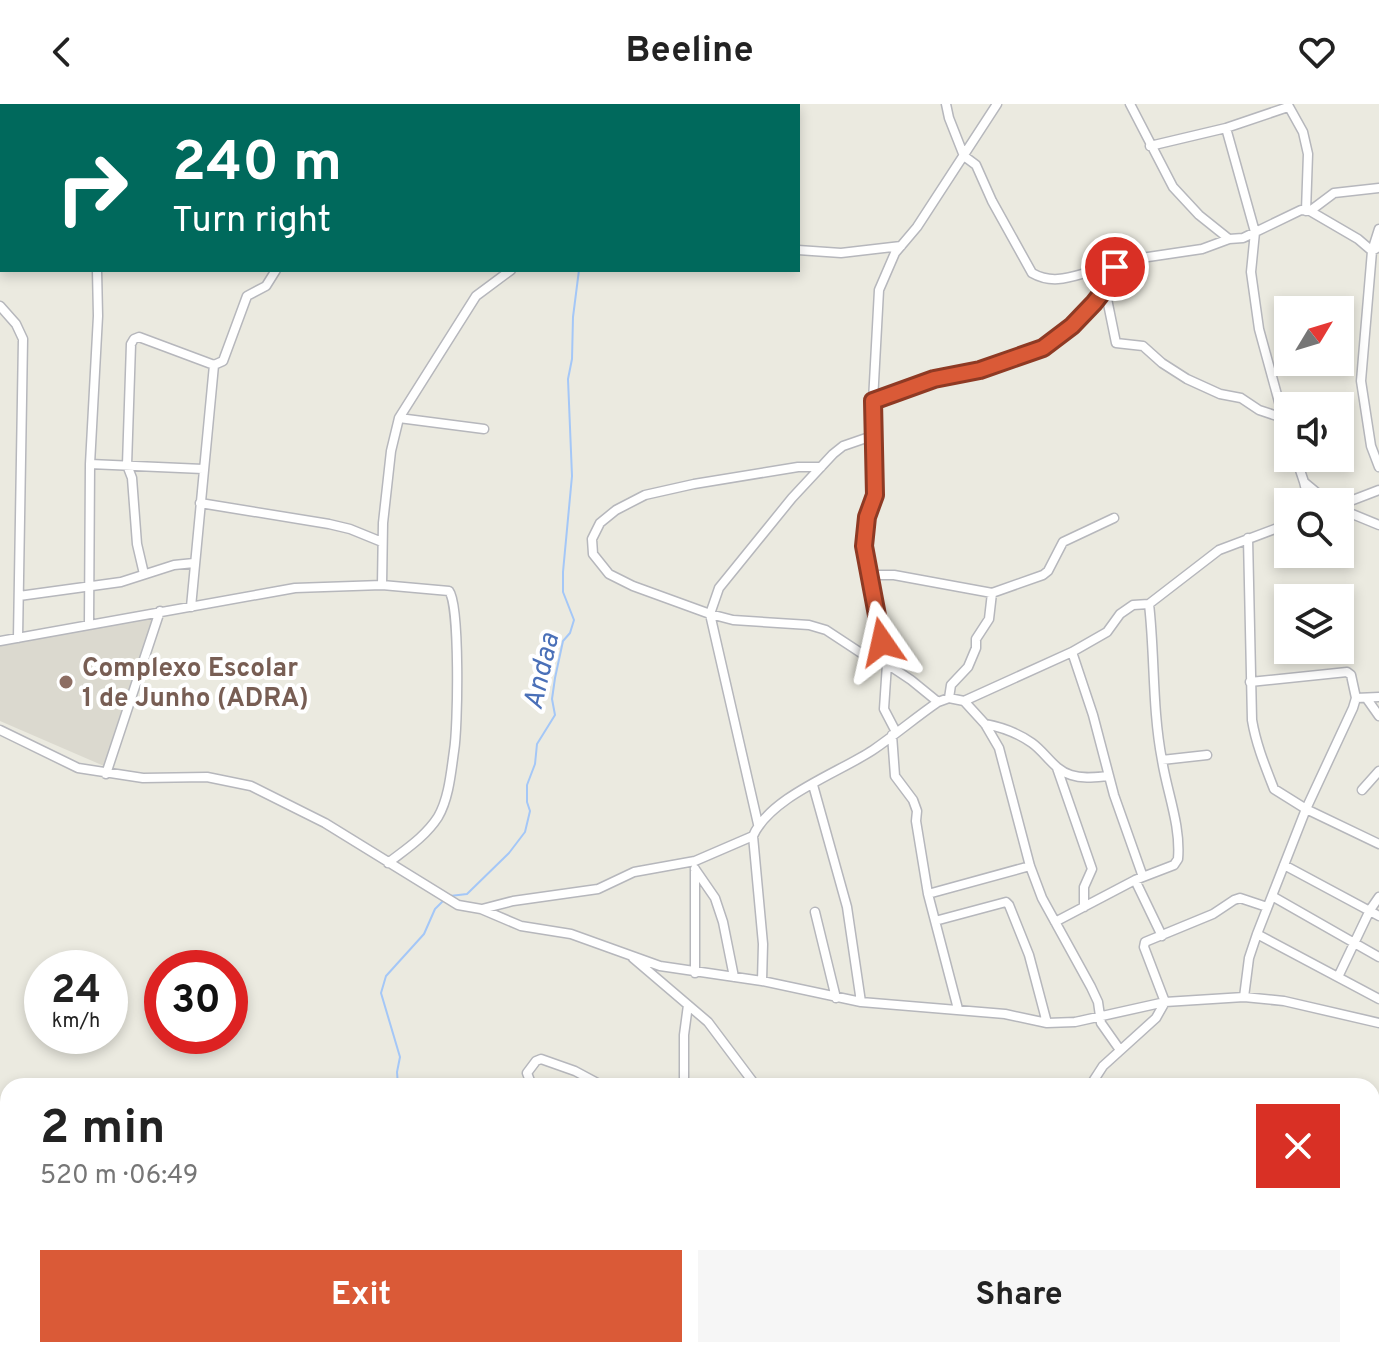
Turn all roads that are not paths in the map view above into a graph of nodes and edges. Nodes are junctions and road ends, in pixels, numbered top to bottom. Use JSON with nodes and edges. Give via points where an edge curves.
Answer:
{"nodes":[{"id":1,"x":946,"y":104,"type":"edge"},
{"id":2,"x":997,"y":104,"type":"edge"},
{"id":3,"x":1130,"y":104,"type":"edge"},
{"id":4,"x":1288,"y":105,"type":"edge"},
{"id":5,"x":1226,"y":128,"type":"junction"},
{"id":6,"x":1150,"y":146,"type":"junction"},
{"id":7,"x":964,"y":156,"type":"junction"},
{"id":8,"x":1379,"y":188,"type":"edge"},
{"id":9,"x":1308,"y":211,"type":"junction"},
{"id":10,"x":1379,"y":229,"type":"edge"},
{"id":11,"x":1255,"y":232,"type":"junction"},
{"id":12,"x":1229,"y":239,"type":"junction"},
{"id":13,"x":902,"y":246,"type":"junction"},
{"id":14,"x":1375,"y":249,"type":"edge"},
{"id":15,"x":800,"y":250,"type":"edge"},
{"id":16,"x":1115,"y":267,"type":"junction"},
{"id":17,"x":97,"y":272,"type":"edge"},
{"id":18,"x":275,"y":272,"type":"edge"},
{"id":19,"x":508,"y":272,"type":"edge"},
{"id":20,"x":1105,"y":289,"type":"junction"},
{"id":21,"x":0,"y":306,"type":"edge"},
{"id":22,"x":214,"y":365,"type":"junction"},
{"id":23,"x":1276,"y":392,"type":"edge"},
{"id":24,"x":873,"y":401,"type":"junction"},
{"id":25,"x":1274,"y":415,"type":"edge"},
{"id":26,"x":399,"y":418,"type":"junction"},
{"id":27,"x":484,"y":429,"type":"dead end"},
{"id":28,"x":872,"y":436,"type":"junction"},
{"id":29,"x":90,"y":464,"type":"junction"},
{"id":30,"x":127,"y":465,"type":"junction"},
{"id":31,"x":821,"y":467,"type":"junction"},
{"id":32,"x":1379,"y":467,"type":"edge"},
{"id":33,"x":203,"y":469,"type":"junction"},
{"id":34,"x":1301,"y":472,"type":"edge"},
{"id":35,"x":1304,"y":482,"type":"junction"},
{"id":36,"x":1306,"y":488,"type":"edge"},
{"id":37,"x":1311,"y":488,"type":"edge"},
{"id":38,"x":1379,"y":490,"type":"edge"},
{"id":39,"x":1354,"y":501,"type":"edge"},
{"id":40,"x":200,"y":503,"type":"junction"},
{"id":41,"x":1354,"y":513,"type":"edge"},
{"id":42,"x":1114,"y":518,"type":"dead end"},
{"id":43,"x":1379,"y":525,"type":"edge"},
{"id":44,"x":1274,"y":529,"type":"edge"},
{"id":45,"x":1248,"y":538,"type":"junction"},
{"id":46,"x":382,"y":542,"type":"junction"},
{"id":47,"x":194,"y":563,"type":"junction"},
{"id":48,"x":144,"y":574,"type":"junction"},
{"id":49,"x":871,"y":575,"type":"junction"},
{"id":50,"x":90,"y":585,"type":"junction"},
{"id":51,"x":382,"y":585,"type":"junction"},
{"id":52,"x":992,"y":593,"type":"junction"},
{"id":53,"x":19,"y":596,"type":"junction"},
{"id":54,"x":1149,"y":604,"type":"junction"},
{"id":55,"x":191,"y":607,"type":"junction"},
{"id":56,"x":160,"y":611,"type":"junction"},
{"id":57,"x":710,"y":614,"type":"junction"},
{"id":58,"x":89,"y":625,"type":"junction"},
{"id":59,"x":18,"y":638,"type":"junction"},
{"id":60,"x":0,"y":641,"type":"edge"},
{"id":61,"x":1072,"y":652,"type":"junction"},
{"id":62,"x":887,"y":664,"type":"junction"},
{"id":63,"x":1250,"y":682,"type":"junction"},
{"id":64,"x":1379,"y":697,"type":"edge"},
{"id":65,"x":949,"y":698,"type":"junction"},
{"id":66,"x":1356,"y":698,"type":"junction"},
{"id":67,"x":1367,"y":699,"type":"junction"},
{"id":68,"x":964,"y":701,"type":"junction"},
{"id":69,"x":938,"y":702,"type":"junction"},
{"id":70,"x":1379,"y":716,"type":"edge"},
{"id":71,"x":985,"y":724,"type":"junction"},
{"id":72,"x":0,"y":730,"type":"edge"},
{"id":73,"x":894,"y":734,"type":"junction"},
{"id":74,"x":1207,"y":755,"type":"dead end"},
{"id":75,"x":1162,"y":760,"type":"junction"},
{"id":76,"x":1057,"y":768,"type":"junction"},
{"id":77,"x":1379,"y":771,"type":"edge"},
{"id":78,"x":106,"y":774,"type":"junction"},
{"id":79,"x":1109,"y":776,"type":"junction"},
{"id":80,"x":813,"y":785,"type":"junction"},
{"id":81,"x":1362,"y":790,"type":"dead end"},
{"id":82,"x":1306,"y":809,"type":"junction"},
{"id":83,"x":758,"y":824,"type":"junction"},
{"id":84,"x":753,"y":836,"type":"junction"},
{"id":85,"x":1379,"y":844,"type":"edge"},
{"id":86,"x":388,"y":863,"type":"junction"},
{"id":87,"x":695,"y":865,"type":"junction"},
{"id":88,"x":1284,"y":865,"type":"junction"},
{"id":89,"x":1030,"y":866,"type":"junction"},
{"id":90,"x":1139,"y":878,"type":"junction"},
{"id":91,"x":928,"y":894,"type":"junction"},
{"id":92,"x":1272,"y":896,"type":"junction"},
{"id":93,"x":1379,"y":897,"type":"edge"},
{"id":94,"x":1084,"y":907,"type":"junction"},
{"id":95,"x":1267,"y":907,"type":"junction"},
{"id":96,"x":481,"y":909,"type":"junction"},
{"id":97,"x":1370,"y":910,"type":"junction"},
{"id":98,"x":815,"y":912,"type":"dead end"},
{"id":99,"x":1379,"y":916,"type":"edge"},
{"id":100,"x":935,"y":921,"type":"junction"},
{"id":101,"x":1055,"y":922,"type":"junction"},
{"id":102,"x":1257,"y":934,"type":"junction"},
{"id":103,"x":1162,"y":936,"type":"junction"},
{"id":104,"x":1354,"y":943,"type":"junction"},
{"id":105,"x":626,"y":952,"type":"junction"},
{"id":106,"x":1379,"y":957,"type":"edge"},
{"id":107,"x":695,"y":973,"type":"junction"},
{"id":108,"x":734,"y":977,"type":"junction"},
{"id":109,"x":1338,"y":977,"type":"junction"},
{"id":110,"x":762,"y":981,"type":"junction"},
{"id":111,"x":1244,"y":997,"type":"junction"},
{"id":112,"x":836,"y":998,"type":"junction"},
{"id":113,"x":1379,"y":999,"type":"edge"},
{"id":114,"x":861,"y":1002,"type":"junction"},
{"id":115,"x":1165,"y":1002,"type":"junction"},
{"id":116,"x":688,"y":1005,"type":"junction"},
{"id":117,"x":958,"y":1009,"type":"junction"},
{"id":118,"x":1100,"y":1017,"type":"junction"},
{"id":119,"x":1047,"y":1023,"type":"junction"},
{"id":120,"x":1379,"y":1023,"type":"edge"},
{"id":121,"x":1120,"y":1050,"type":"junction"},
{"id":122,"x":529,"y":1078,"type":"edge"},
{"id":123,"x":588,"y":1078,"type":"edge"},
{"id":124,"x":684,"y":1078,"type":"edge"},
{"id":125,"x":750,"y":1078,"type":"edge"},
{"id":126,"x":1095,"y":1078,"type":"edge"}],
"edges":[{"from":1,"to":7,"type":"street"},
{"from":2,"to":7,"type":"street"},
{"from":3,"to":6,"type":"street"},
{"from":4,"to":5,"type":"street"},
{"from":4,"to":9,"type":"street","via":[[1308,154]]},
{"from":5,"to":6,"type":"street"},
{"from":5,"to":11,"type":"street"},
{"from":6,"to":12,"type":"street","via":[[1173,187]]},
{"from":7,"to":13,"type":"street"},
{"from":7,"to":16,"type":"street","via":[[976,165],[1032,273],[1058,281]]},
{"from":8,"to":9,"type":"street","via":[[1334,193]]},
{"from":9,"to":11,"type":"street"},
{"from":9,"to":14,"type":"street"},
{"from":10,"to":14,"type":"street"},
{"from":11,"to":12,"type":"street"},
{"from":11,"to":23,"type":"street","via":[[1251,272]]},
{"from":12,"to":16,"type":"street","via":[[1202,249],[1121,261]]},
{"from":13,"to":15,"type":"street","via":[[841,253]]},
{"from":13,"to":24,"type":"street","via":[[879,290]]},
{"from":14,"to":32,"type":"street","via":[[1361,381]]},
{"from":16,"to":20,"type":"street"},
{"from":17,"to":29,"type":"street"},
{"from":18,"to":22,"type":"street","via":[[266,286],[247,296],[223,361]]},
{"from":19,"to":26,"type":"street","via":[[476,296]]},
{"from":20,"to":24,"type":"street","via":[[1072,326],[1043,348]]},
{"from":20,"to":25,"type":"street","via":[[1116,343],[1143,346],[1187,379]]},
{"from":21,"to":53,"type":"street","via":[[23,339]]},
{"from":22,"to":30,"type":"street","via":[[134,339]]},
{"from":22,"to":33,"type":"street"},
{"from":24,"to":28,"type":"street"},
{"from":26,"to":27,"type":"street"},
{"from":26,"to":46,"type":"street"},
{"from":28,"to":31,"type":"street","via":[[843,446]]},
{"from":28,"to":49,"type":"street","via":[[875,495],[864,534]]},
{"from":29,"to":30,"type":"street"},
{"from":29,"to":50,"type":"street"},
{"from":30,"to":33,"type":"street"},
{"from":30,"to":48,"type":"street"},
{"from":31,"to":57,"type":"street","via":[[719,588]]},
{"from":31,"to":57,"type":"street","via":[[645,495],[600,523],[592,539],[593,554],[609,574]]},
{"from":33,"to":40,"type":"street"},
{"from":34,"to":35,"type":"street"},
{"from":35,"to":36,"type":"street"},
{"from":35,"to":37,"type":"street"},
{"from":38,"to":39,"type":"street"},
{"from":40,"to":46,"type":"street","via":[[329,524]]},
{"from":40,"to":47,"type":"street"},
{"from":41,"to":43,"type":"street"},
{"from":42,"to":52,"type":"street","via":[[1063,542],[1043,575]]},
{"from":44,"to":45,"type":"street"},
{"from":45,"to":54,"type":"street","via":[[1219,550]]},
{"from":45,"to":63,"type":"street"},
{"from":46,"to":51,"type":"street"},
{"from":47,"to":48,"type":"street"},
{"from":47,"to":55,"type":"street"},
{"from":48,"to":50,"type":"street"},
{"from":49,"to":52,"type":"street"},
{"from":49,"to":62,"type":"street"},
{"from":50,"to":53,"type":"street"},
{"from":50,"to":58,"type":"street"},
{"from":51,"to":55,"type":"street","via":[[295,588]]},
{"from":51,"to":86,"type":"street","via":[[449,591],[456,654],[456,730],[446,798],[420,839]]},
{"from":52,"to":65,"type":"street","via":[[989,619],[968,667],[951,685]]},
{"from":53,"to":59,"type":"street"},
{"from":54,"to":61,"type":"street","via":[[1133,605],[1107,632]]},
{"from":54,"to":75,"type":"street"},
{"from":55,"to":56,"type":"street"},
{"from":56,"to":58,"type":"street"},
{"from":56,"to":78,"type":"street"},
{"from":57,"to":62,"type":"street","via":[[826,630]]},
{"from":57,"to":83,"type":"street"},
{"from":58,"to":59,"type":"street"},
{"from":59,"to":60,"type":"street"},
{"from":61,"to":68,"type":"street"},
{"from":61,"to":79,"type":"street"},
{"from":62,"to":69,"type":"street"},
{"from":62,"to":73,"type":"street","via":[[884,709]]},
{"from":63,"to":66,"type":"street","via":[[1347,672]]},
{"from":63,"to":82,"type":"street","via":[[1256,743],[1274,789]]},
{"from":64,"to":67,"type":"street"},
{"from":65,"to":68,"type":"street"},
{"from":65,"to":69,"type":"street"},
{"from":66,"to":67,"type":"street"},
{"from":66,"to":82,"type":"street"},
{"from":67,"to":70,"type":"street"},
{"from":68,"to":71,"type":"street"},
{"from":69,"to":73,"type":"street"},
{"from":71,"to":76,"type":"street","via":[[1032,743]]},
{"from":71,"to":89,"type":"street","via":[[999,748]]},
{"from":72,"to":78,"type":"street","via":[[78,768]]},
{"from":73,"to":80,"type":"street"},
{"from":73,"to":91,"type":"street","via":[[895,776],[917,811]]},
{"from":74,"to":75,"type":"street"},
{"from":75,"to":90,"type":"street","via":[[1178,859]]},
{"from":76,"to":79,"type":"street","via":[[1081,778]]},
{"from":76,"to":94,"type":"street","via":[[1092,869],[1084,887]]},
{"from":77,"to":81,"type":"street"},
{"from":78,"to":86,"type":"street","via":[[207,777],[251,786],[325,823]]},
{"from":79,"to":90,"type":"street"},
{"from":80,"to":83,"type":"street"},
{"from":80,"to":114,"type":"street","via":[[847,907]]},
{"from":82,"to":85,"type":"street"},
{"from":82,"to":88,"type":"street"},
{"from":83,"to":84,"type":"street"},
{"from":84,"to":87,"type":"street"},
{"from":84,"to":110,"type":"street"},
{"from":86,"to":96,"type":"street","via":[[443,898]]},
{"from":87,"to":96,"type":"street","via":[[634,872],[598,889]]},
{"from":87,"to":107,"type":"street"},
{"from":87,"to":108,"type":"street","via":[[715,898]]},
{"from":88,"to":92,"type":"street"},
{"from":88,"to":97,"type":"street"},
{"from":89,"to":91,"type":"street"},
{"from":89,"to":101,"type":"street"},
{"from":90,"to":94,"type":"street"},
{"from":90,"to":103,"type":"street"},
{"from":91,"to":100,"type":"street"},
{"from":92,"to":95,"type":"street"},
{"from":92,"to":104,"type":"street"},
{"from":93,"to":97,"type":"street"},
{"from":94,"to":101,"type":"street"},
{"from":95,"to":102,"type":"street"},
{"from":95,"to":103,"type":"street","via":[[1240,898]]},
{"from":96,"to":105,"type":"street","via":[[521,926],[571,934]]},
{"from":97,"to":99,"type":"street"},
{"from":97,"to":104,"type":"street"},
{"from":98,"to":112,"type":"street"},
{"from":100,"to":117,"type":"street"},
{"from":100,"to":119,"type":"street","via":[[1006,902],[1029,955]]},
{"from":101,"to":118,"type":"street","via":[[1091,987]]},
{"from":102,"to":109,"type":"street"},
{"from":102,"to":111,"type":"street"},
{"from":103,"to":115,"type":"street","via":[[1143,945]]},
{"from":104,"to":106,"type":"street"},
{"from":104,"to":109,"type":"street"},
{"from":105,"to":107,"type":"street"},
{"from":105,"to":116,"type":"street"},
{"from":107,"to":108,"type":"street"},
{"from":108,"to":110,"type":"street"},
{"from":109,"to":113,"type":"street"},
{"from":110,"to":112,"type":"street"},
{"from":111,"to":115,"type":"street"},
{"from":111,"to":120,"type":"street"},
{"from":112,"to":114,"type":"street"},
{"from":114,"to":117,"type":"street"},
{"from":115,"to":118,"type":"street"},
{"from":115,"to":121,"type":"street","via":[[1156,1018]]},
{"from":116,"to":124,"type":"street"},
{"from":116,"to":125,"type":"street","via":[[708,1022]]},
{"from":117,"to":119,"type":"street"},
{"from":118,"to":119,"type":"street"},
{"from":118,"to":121,"type":"street"},
{"from":121,"to":126,"type":"street"},
{"from":122,"to":123,"type":"street","via":[[527,1073],[541,1059]]}]}
